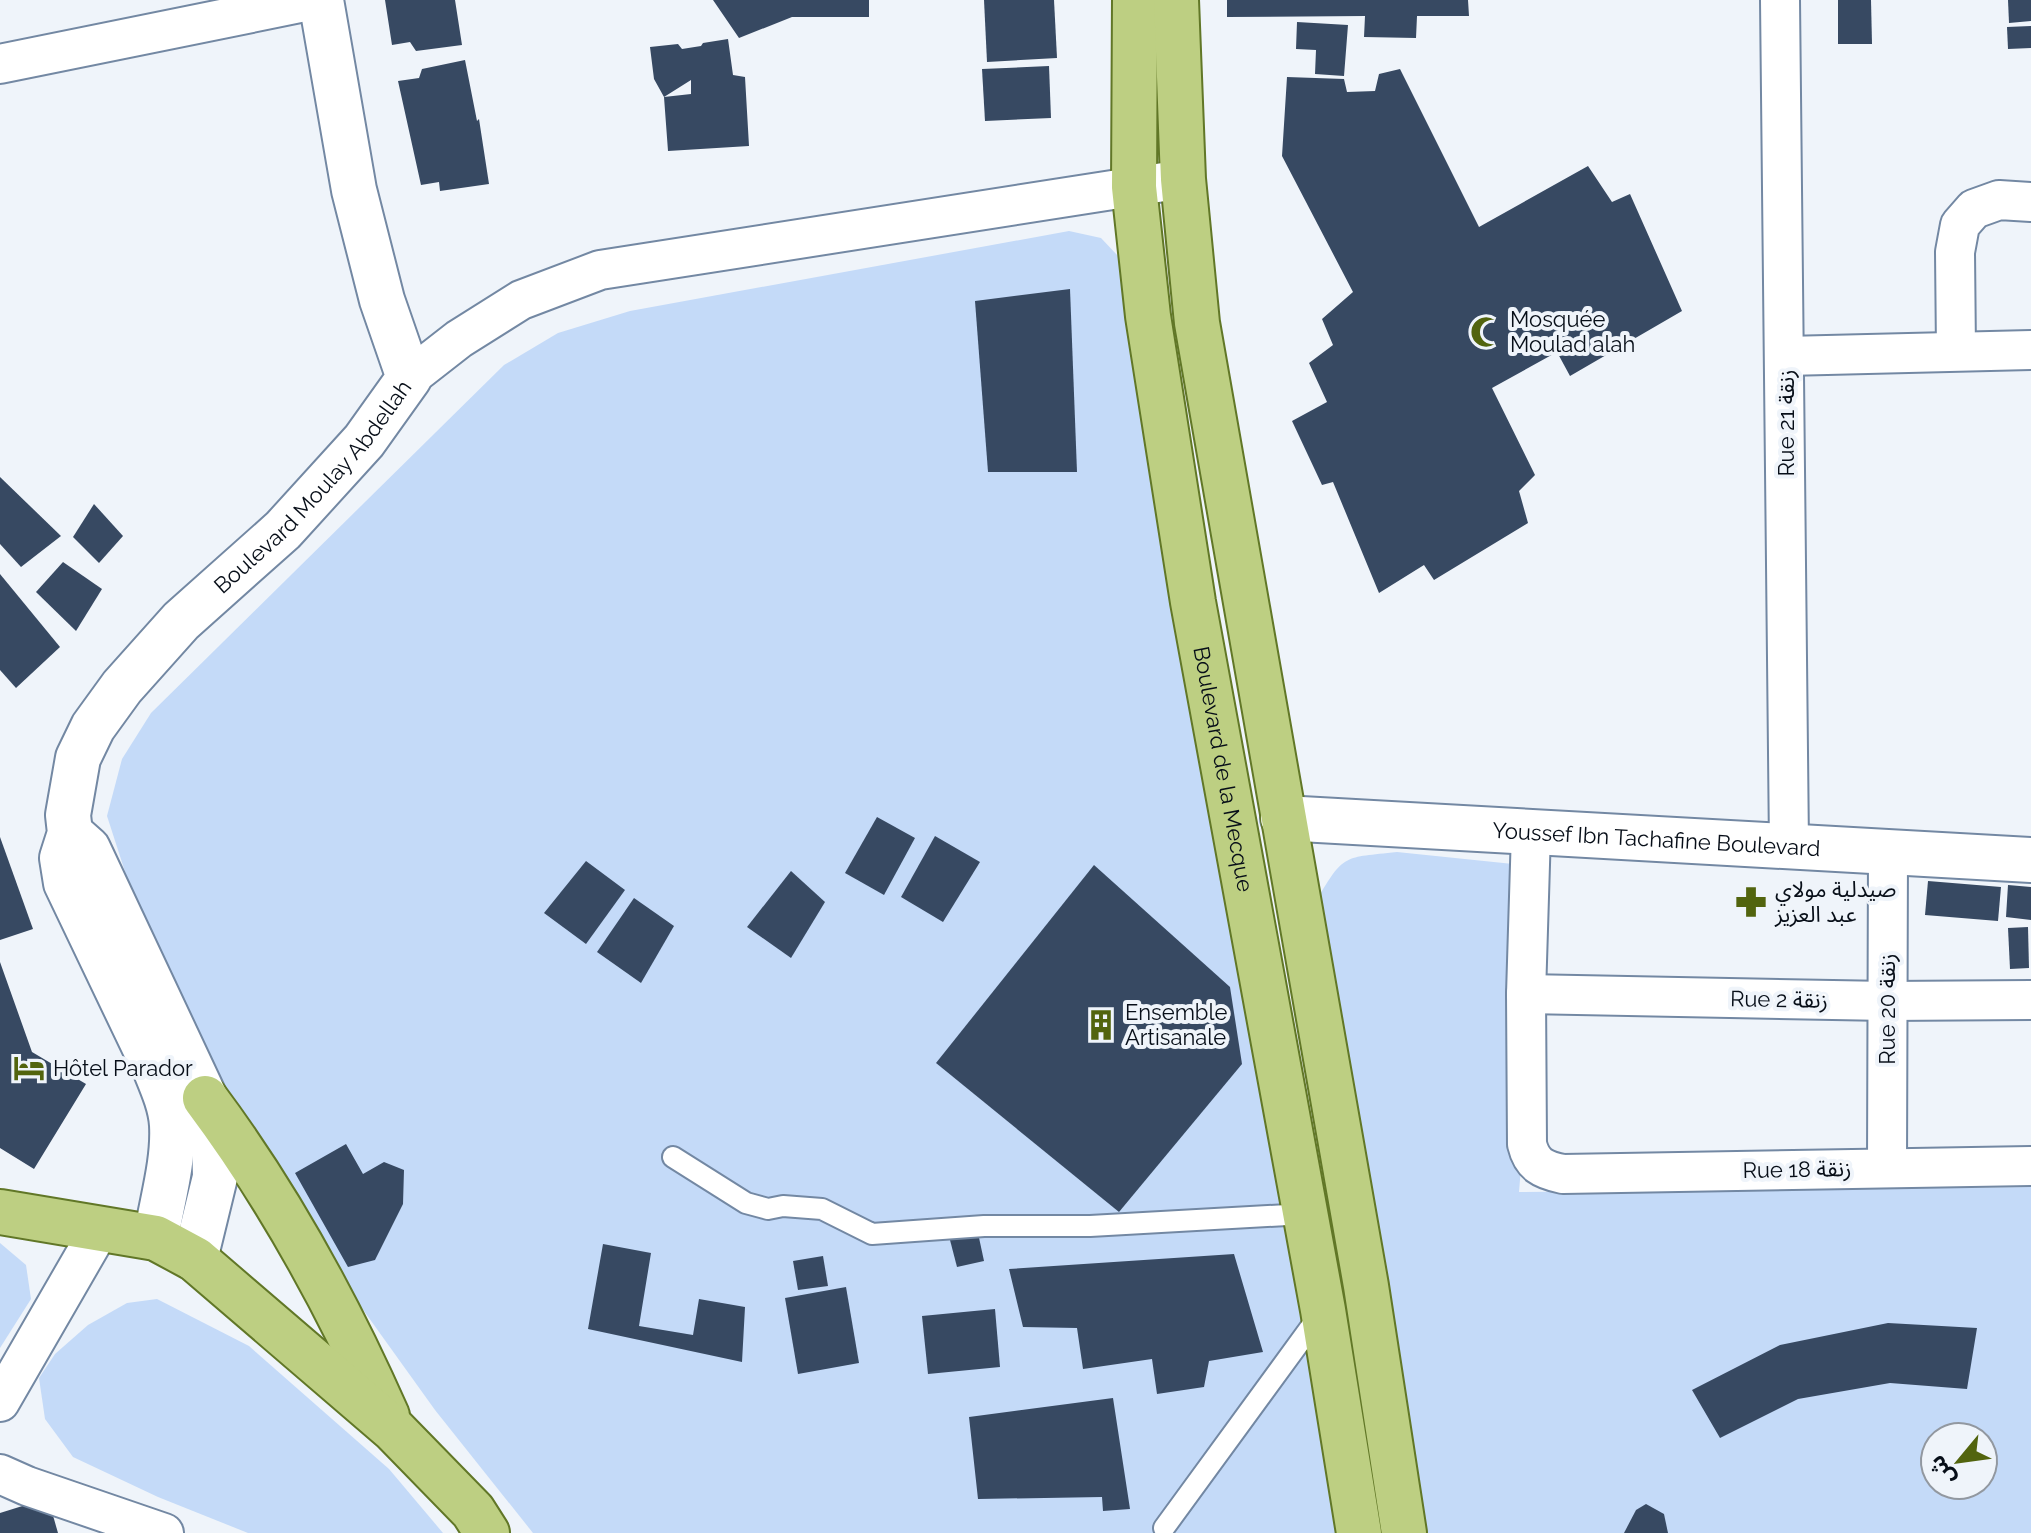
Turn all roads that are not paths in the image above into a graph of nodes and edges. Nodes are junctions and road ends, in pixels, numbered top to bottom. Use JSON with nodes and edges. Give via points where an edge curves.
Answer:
{"nodes":[{"id":1,"x":318,"y":0,"type":"edge"},
{"id":2,"x":1135,"y":0,"type":"edge"},
{"id":3,"x":1176,"y":0,"type":"edge"},
{"id":4,"x":1780,"y":0,"type":"edge"},
{"id":5,"x":0,"y":64,"type":"edge"},
{"id":6,"x":1183,"y":179,"type":"junction"},
{"id":7,"x":1134,"y":187,"type":"junction"},
{"id":8,"x":2031,"y":202,"type":"edge"},
{"id":9,"x":2031,"y":350,"type":"edge"},
{"id":10,"x":1956,"y":351,"type":"junction"},
{"id":11,"x":1786,"y":356,"type":"junction"},
{"id":12,"x":409,"y":378,"type":"junction"},
{"id":13,"x":1275,"y":772,"type":"junction"},
{"id":14,"x":1225,"y":779,"type":"junction"},
{"id":15,"x":1531,"y":832,"type":"junction"},
{"id":16,"x":1286,"y":834,"type":"junction"},
{"id":17,"x":1789,"y":846,"type":"junction"},
{"id":18,"x":1888,"y":852,"type":"junction"},
{"id":19,"x":1239,"y":857,"type":"junction"},
{"id":20,"x":2031,"y":860,"type":"edge"},
{"id":21,"x":1526,"y":994,"type":"junction"},
{"id":22,"x":2031,"y":1000,"type":"edge"},
{"id":23,"x":1887,"y":1001,"type":"junction"},
{"id":24,"x":145,"y":1011,"type":"junction"},
{"id":25,"x":205,"y":1098,"type":"junction"},
{"id":26,"x":673,"y":1157,"type":"dead end"},
{"id":27,"x":2031,"y":1166,"type":"edge"},
{"id":28,"x":1887,"y":1167,"type":"junction"},
{"id":29,"x":0,"y":1212,"type":"edge"},
{"id":30,"x":1305,"y":1214,"type":"junction"},
{"id":31,"x":101,"y":1227,"type":"junction"},
{"id":32,"x":156,"y":1238,"type":"junction"},
{"id":33,"x":195,"y":1259,"type":"junction"},
{"id":34,"x":1323,"y":1310,"type":"junction"},
{"id":35,"x":0,"y":1402,"type":"edge"},
{"id":36,"x":393,"y":1429,"type":"junction"},
{"id":37,"x":0,"y":1474,"type":"edge"},
{"id":38,"x":1164,"y":1528,"type":"dead end"},
{"id":39,"x":164,"y":1533,"type":"edge"},
{"id":40,"x":487,"y":1533,"type":"edge"},
{"id":41,"x":1359,"y":1533,"type":"edge"},
{"id":42,"x":1404,"y":1533,"type":"edge"}],
"edges":[{"from":1,"to":5,"type":"street"},
{"from":1,"to":12,"type":"main road","name":"Boulevard Moulay Abdellah","via":[[354,190],[382,300]]},
{"from":2,"to":7,"type":"main road","name":"Boulevard de la Mecque"},
{"from":3,"to":6,"type":"main road"},
{"from":4,"to":11,"type":"street","name":"Rue 21 زنقة"},
{"from":6,"to":7,"type":"street"},
{"from":6,"to":13,"type":"main road","via":[[1197,323]]},
{"from":7,"to":12,"type":"street","via":[[600,270],[521,300]]},
{"from":7,"to":14,"type":"main road","name":"Boulevard de la Mecque","via":[[1146,302]]},
{"from":8,"to":10,"type":"street","via":[[1999,200],[1974,209],[1960,225],[1955,252]]},
{"from":9,"to":10,"type":"street"},
{"from":10,"to":11,"type":"street"},
{"from":11,"to":17,"type":"street","name":"Rue 21 زنقة"},
{"from":12,"to":24,"type":"main road","name":"Boulevard Moulay Abdellah","via":[[364,441],[283,530],[181,621],[115,697],[78,758],[70,833],[88,849]]},
{"from":13,"to":14,"type":"main road"},
{"from":13,"to":16,"type":"main road"},
{"from":14,"to":19,"type":"main road","name":"Boulevard de la Mecque"},
{"from":15,"to":16,"type":"main road","name":"Youssef Ibn Tachafine Boulevard"},
{"from":15,"to":17,"type":"main road","name":"Youssef Ibn Tachafine Boulevard"},
{"from":15,"to":21,"type":"street"},
{"from":16,"to":19,"type":"main road"},
{"from":16,"to":42,"type":"main road"},
{"from":17,"to":18,"type":"main road","name":"Youssef Ibn Tachafine Boulevard"},
{"from":18,"to":20,"type":"main road","name":"Youssef Ibn Tachafine Boulevard"},
{"from":18,"to":23,"type":"street","name":"Rue 20 زنقة"},
{"from":19,"to":30,"type":"main road","name":"Boulevard de la Mecque"},
{"from":21,"to":23,"type":"street","name":"Rue 2 زنقة"},
{"from":21,"to":28,"type":"street","name":"Rue 18 زنقة","via":[[1527,1144],[1535,1164],[1546,1171]]},
{"from":22,"to":23,"type":"street","name":"Rue 2 زنقة"},
{"from":23,"to":28,"type":"street","name":"Rue 20 زنقة"},
{"from":24,"to":25,"type":"main road"},
{"from":24,"to":32,"type":"main road","via":[[172,1124]]},
{"from":25,"to":33,"type":"main road","via":[[215,1177]]},
{"from":25,"to":36,"type":"main road","via":[[290,1223],[358,1349]]},
{"from":26,"to":30,"type":"lane","via":[[746,1203],[768,1209],[822,1209],[872,1234]]},
{"from":27,"to":28,"type":"street","name":"Rue 18 زنقة"},
{"from":29,"to":31,"type":"main road"},
{"from":30,"to":34,"type":"main road","name":"Boulevard de la Mecque"},
{"from":31,"to":32,"type":"main road"},
{"from":31,"to":35,"type":"street"},
{"from":32,"to":33,"type":"main road"},
{"from":33,"to":36,"type":"main road"},
{"from":34,"to":38,"type":"lane"},
{"from":34,"to":41,"type":"main road","name":"Boulevard de la Mecque"},
{"from":36,"to":40,"type":"main road","via":[[473,1511]]},
{"from":37,"to":39,"type":"street"}]}
